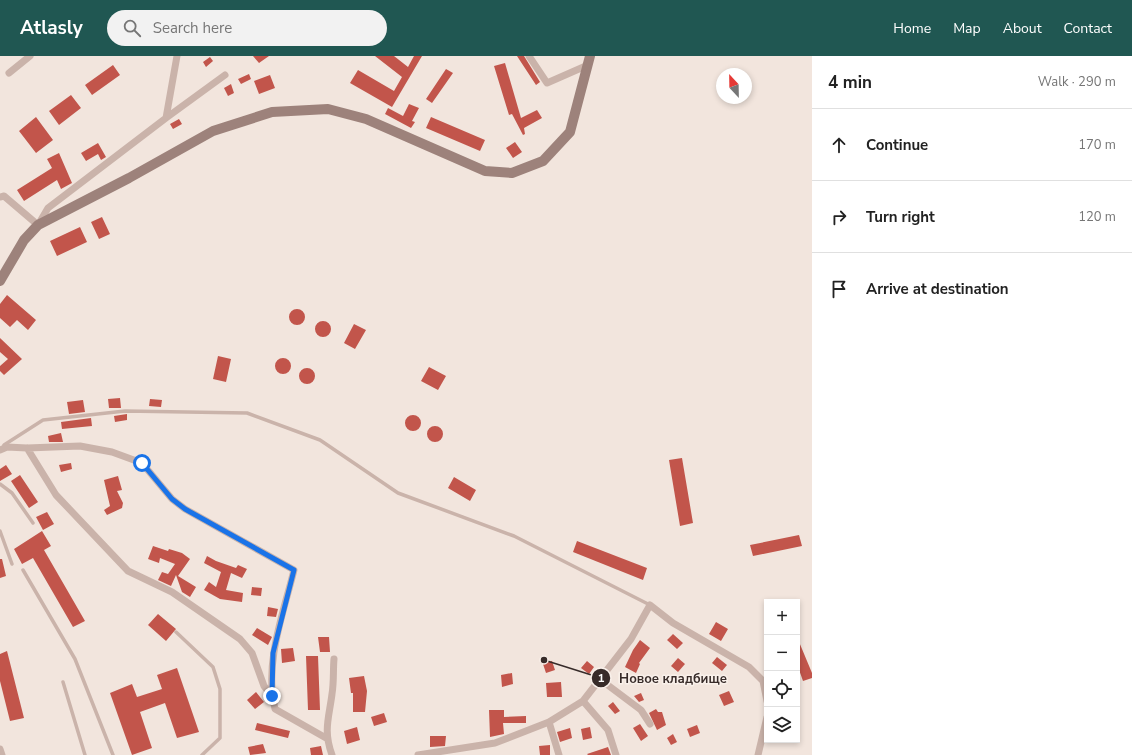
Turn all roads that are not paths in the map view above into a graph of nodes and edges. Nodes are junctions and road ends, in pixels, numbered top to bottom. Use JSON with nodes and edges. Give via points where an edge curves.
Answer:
{"nodes":[{"id":1,"x":30,"y":56,"type":"edge"},
{"id":2,"x":177,"y":56,"type":"edge"},
{"id":3,"x":529,"y":56,"type":"edge"},
{"id":4,"x":589,"y":60,"type":"edge"},
{"id":5,"x":9,"y":73,"type":"dead end"},
{"id":6,"x":225,"y":75,"type":"dead end"},
{"id":7,"x":166,"y":118,"type":"junction"},
{"id":8,"x":0,"y":197,"type":"edge"},
{"id":9,"x":38,"y":225,"type":"junction"},
{"id":10,"x":24,"y":240,"type":"junction"},
{"id":11,"x":0,"y":270,"type":"edge"},
{"id":12,"x":0,"y":281,"type":"edge"},
{"id":13,"x":27,"y":448,"type":"junction"},
{"id":14,"x":0,"y":449,"type":"edge"},
{"id":15,"x":0,"y":484,"type":"edge"},
{"id":16,"x":33,"y":523,"type":"dead end"},
{"id":17,"x":0,"y":531,"type":"edge"},
{"id":18,"x":12,"y":564,"type":"dead end"},
{"id":19,"x":23,"y":570,"type":"dead end"},
{"id":20,"x":650,"y":605,"type":"junction"},
{"id":21,"x":176,"y":632,"type":"dead end"},
{"id":22,"x":334,"y":659,"type":"dead end"},
{"id":23,"x":601,"y":680,"type":"junction"},
{"id":24,"x":63,"y":682,"type":"dead end"},
{"id":25,"x":764,"y":686,"type":"edge"},
{"id":26,"x":272,"y":696,"type":"junction"},
{"id":27,"x":583,"y":701,"type":"junction"},
{"id":28,"x":549,"y":722,"type":"junction"},
{"id":29,"x":650,"y":724,"type":"dead end"},
{"id":30,"x":764,"y":729,"type":"edge"},
{"id":31,"x":326,"y":738,"type":"junction"},
{"id":32,"x":0,"y":749,"type":"edge"},
{"id":33,"x":2,"y":755,"type":"edge"},
{"id":34,"x":85,"y":755,"type":"edge"},
{"id":35,"x":114,"y":755,"type":"edge"},
{"id":36,"x":202,"y":755,"type":"edge"},
{"id":37,"x":332,"y":755,"type":"edge"},
{"id":38,"x":418,"y":755,"type":"edge"},
{"id":39,"x":559,"y":755,"type":"edge"},
{"id":40,"x":616,"y":755,"type":"edge"},
{"id":41,"x":758,"y":755,"type":"edge"}],
"edges":[{"from":1,"to":5,"type":"street"},
{"from":2,"to":7,"type":"street"},
{"from":3,"to":4,"type":"street","via":[[547,83]]},
{"from":4,"to":9,"type":"main road","via":[[570,132],[543,161],[512,173],[485,170],[366,119],[328,109],[272,112],[213,131]]},
{"from":6,"to":7,"type":"street"},
{"from":7,"to":9,"type":"street","via":[[48,208]]},
{"from":8,"to":9,"type":"street","via":[[4,196]]},
{"from":9,"to":10,"type":"main road"},
{"from":10,"to":11,"type":"main road","via":[[12,251]]},
{"from":10,"to":12,"type":"main road"},
{"from":13,"to":14,"type":"street"},
{"from":13,"to":26,"type":"street","via":[[56,495],[128,572],[172,592],[240,639],[252,653],[264,686]]},
{"from":13,"to":26,"type":"street","via":[[80,446],[112,452],[142,463],[172,499],[185,509],[294,570],[273,653]]},
{"from":14,"to":20,"type":"lane","via":[[43,420],[125,411],[247,413],[320,440],[398,493],[514,536]]},
{"from":15,"to":16,"type":"lane","via":[[12,493]]},
{"from":17,"to":18,"type":"lane"},
{"from":19,"to":35,"type":"lane","via":[[75,659]]},
{"from":20,"to":23,"type":"street","via":[[631,639]]},
{"from":20,"to":25,"type":"street","via":[[673,623],[749,666],[763,681]]},
{"from":21,"to":36,"type":"lane","via":[[212,667],[220,688],[220,738]]},
{"from":22,"to":31,"type":"street"},
{"from":23,"to":27,"type":"street"},
{"from":23,"to":29,"type":"street","via":[[641,710]]},
{"from":24,"to":34,"type":"lane"},
{"from":26,"to":31,"type":"street","via":[[275,709]]},
{"from":27,"to":28,"type":"street"},
{"from":27,"to":40,"type":"street","via":[[608,730]]},
{"from":28,"to":38,"type":"street","via":[[495,743]]},
{"from":28,"to":39,"type":"street"},
{"from":30,"to":41,"type":"street"},
{"from":31,"to":37,"type":"street"},
{"from":32,"to":33,"type":"street"}]}
